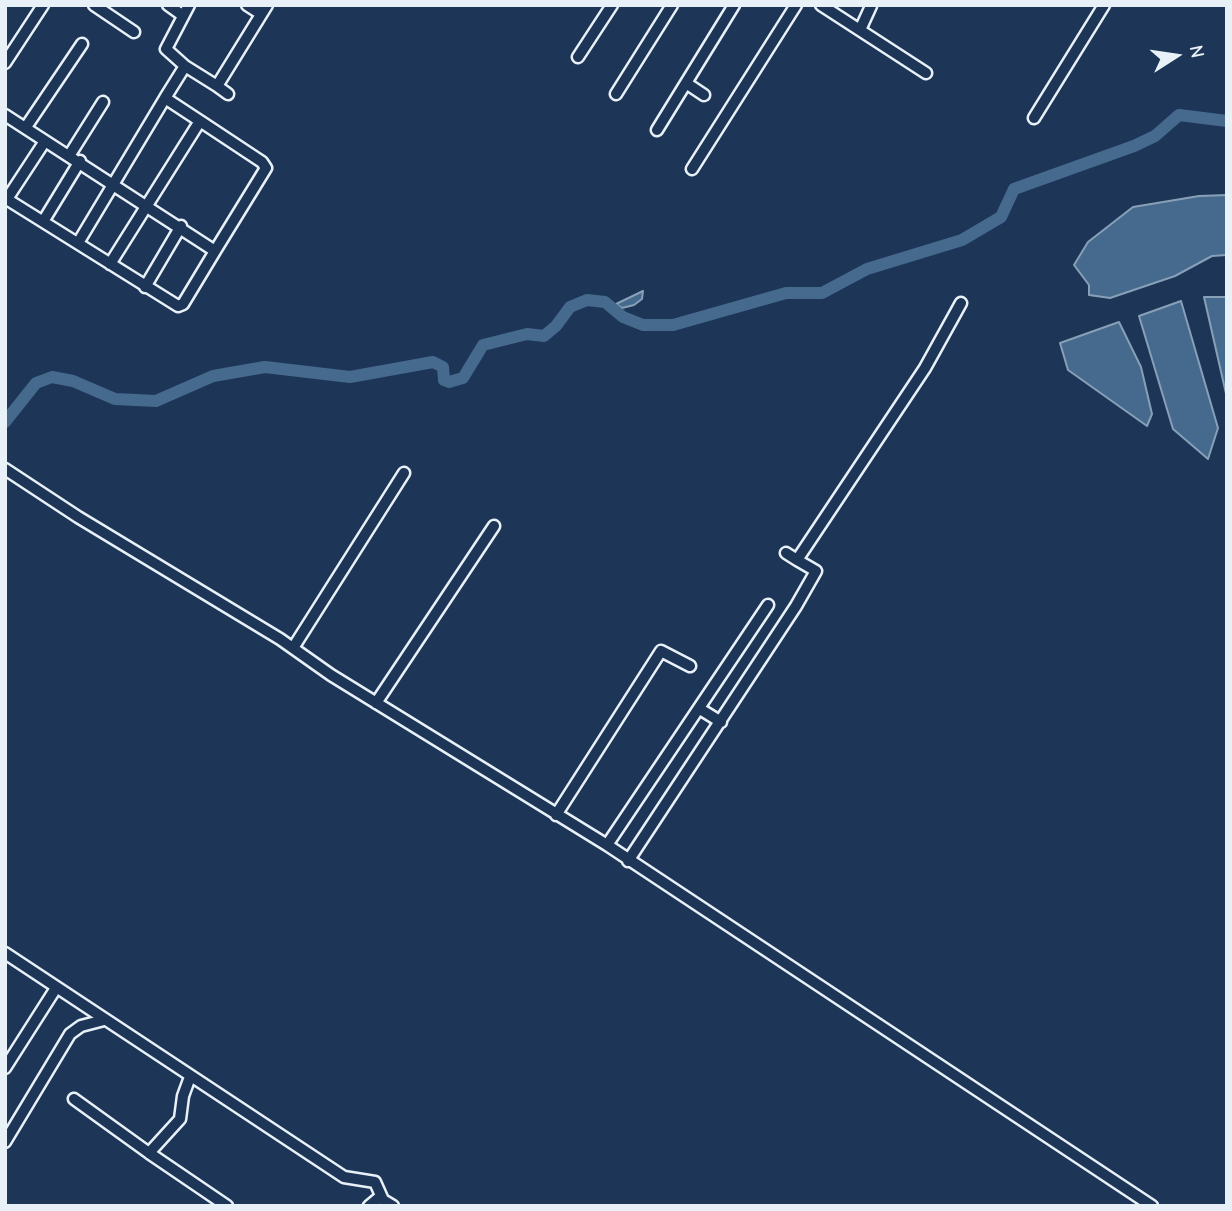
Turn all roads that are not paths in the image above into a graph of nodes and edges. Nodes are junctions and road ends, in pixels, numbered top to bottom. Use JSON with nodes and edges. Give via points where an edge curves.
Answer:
{"nodes":[{"id":1,"x":43,"y":5,"type":"edge"},
{"id":2,"x":94,"y":5,"type":"edge"},
{"id":3,"x":168,"y":5,"type":"edge"},
{"id":4,"x":189,"y":5,"type":"edge"},
{"id":5,"x":247,"y":5,"type":"edge"},
{"id":6,"x":611,"y":5,"type":"edge"},
{"id":7,"x":672,"y":5,"type":"edge"},
{"id":8,"x":734,"y":5,"type":"edge"},
{"id":9,"x":796,"y":5,"type":"edge"},
{"id":10,"x":821,"y":5,"type":"edge"},
{"id":11,"x":1104,"y":5,"type":"edge"},
{"id":12,"x":871,"y":6,"type":"edge"},
{"id":13,"x":264,"y":10,"type":"edge"},
{"id":14,"x":182,"y":15,"type":"junction"},
{"id":15,"x":860,"y":30,"type":"junction"},
{"id":16,"x":134,"y":32,"type":"dead end"},
{"id":17,"x":82,"y":44,"type":"dead end"},
{"id":18,"x":578,"y":57,"type":"dead end"},
{"id":19,"x":5,"y":63,"type":"edge"},
{"id":20,"x":185,"y":66,"type":"junction"},
{"id":21,"x":926,"y":72,"type":"dead end"},
{"id":22,"x":686,"y":83,"type":"junction"},
{"id":23,"x":217,"y":86,"type":"junction"},
{"id":24,"x":228,"y":94,"type":"dead end"},
{"id":25,"x":616,"y":94,"type":"dead end"},
{"id":26,"x":704,"y":95,"type":"dead end"},
{"id":27,"x":165,"y":98,"type":"junction"},
{"id":28,"x":103,"y":102,"type":"dead end"},
{"id":29,"x":7,"y":118,"type":"edge"},
{"id":30,"x":1034,"y":118,"type":"dead end"},
{"id":31,"x":200,"y":121,"type":"junction"},
{"id":32,"x":26,"y":127,"type":"junction"},
{"id":33,"x":657,"y":130,"type":"dead end"},
{"id":34,"x":45,"y":141,"type":"junction"},
{"id":35,"x":69,"y":156,"type":"junction"},
{"id":36,"x":80,"y":161,"type":"junction"},
{"id":37,"x":692,"y":169,"type":"dead end"},
{"id":38,"x":115,"y":184,"type":"junction"},
{"id":39,"x":6,"y":198,"type":"edge"},
{"id":40,"x":147,"y":205,"type":"junction"},
{"id":41,"x":44,"y":220,"type":"junction"},
{"id":42,"x":181,"y":226,"type":"junction"},
{"id":43,"x":78,"y":243,"type":"junction"},
{"id":44,"x":215,"y":251,"type":"junction"},
{"id":45,"x":110,"y":264,"type":"junction"},
{"id":46,"x":145,"y":287,"type":"junction"},
{"id":47,"x":961,"y":303,"type":"dead end"},
{"id":48,"x":5,"y":469,"type":"edge"},
{"id":49,"x":404,"y":473,"type":"dead end"},
{"id":50,"x":494,"y":526,"type":"dead end"},
{"id":51,"x":786,"y":553,"type":"dead end"},
{"id":52,"x":797,"y":560,"type":"junction"},
{"id":53,"x":768,"y":605,"type":"dead end"},
{"id":54,"x":293,"y":648,"type":"junction"},
{"id":55,"x":690,"y":666,"type":"dead end"},
{"id":56,"x":376,"y":703,"type":"junction"},
{"id":57,"x":700,"y":709,"type":"junction"},
{"id":58,"x":720,"y":722,"type":"junction"},
{"id":59,"x":556,"y":815,"type":"junction"},
{"id":60,"x":607,"y":845,"type":"junction"},
{"id":61,"x":628,"y":861,"type":"junction"},
{"id":62,"x":5,"y":953,"type":"edge"},
{"id":63,"x":56,"y":988,"type":"junction"},
{"id":64,"x":104,"y":1020,"type":"junction"},
{"id":65,"x":5,"y":1068,"type":"edge"},
{"id":66,"x":190,"y":1077,"type":"junction"},
{"id":67,"x":74,"y":1099,"type":"dead end"},
{"id":68,"x":5,"y":1142,"type":"edge"},
{"id":69,"x":149,"y":1153,"type":"junction"},
{"id":70,"x":381,"y":1196,"type":"junction"},
{"id":71,"x":228,"y":1206,"type":"edge"},
{"id":72,"x":369,"y":1206,"type":"edge"},
{"id":73,"x":393,"y":1206,"type":"edge"},
{"id":74,"x":1152,"y":1206,"type":"edge"}],
"edges":[{"from":1,"to":19,"type":"street"},
{"from":2,"to":16,"type":"street"},
{"from":3,"to":14,"type":"street"},
{"from":4,"to":14,"type":"street"},
{"from":5,"to":13,"type":"street"},
{"from":6,"to":18,"type":"street"},
{"from":7,"to":25,"type":"street"},
{"from":8,"to":22,"type":"street"},
{"from":9,"to":37,"type":"street"},
{"from":10,"to":15,"type":"street"},
{"from":11,"to":30,"type":"street"},
{"from":12,"to":15,"type":"street"},
{"from":13,"to":23,"type":"street"},
{"from":14,"to":20,"type":"street","via":[[166,46]]},
{"from":15,"to":21,"type":"street"},
{"from":17,"to":32,"type":"street"},
{"from":20,"to":23,"type":"street"},
{"from":20,"to":27,"type":"street"},
{"from":22,"to":26,"type":"street"},
{"from":22,"to":33,"type":"street"},
{"from":23,"to":24,"type":"street"},
{"from":27,"to":31,"type":"street"},
{"from":27,"to":38,"type":"street"},
{"from":28,"to":35,"type":"street"},
{"from":29,"to":32,"type":"street"},
{"from":31,"to":40,"type":"street"},
{"from":31,"to":44,"type":"street","via":[[265,168]]},
{"from":32,"to":34,"type":"street"},
{"from":34,"to":35,"type":"street"},
{"from":34,"to":39,"type":"street"},
{"from":35,"to":36,"type":"street"},
{"from":36,"to":38,"type":"street"},
{"from":36,"to":41,"type":"street"},
{"from":38,"to":40,"type":"street"},
{"from":38,"to":43,"type":"street"},
{"from":39,"to":41,"type":"street"},
{"from":40,"to":42,"type":"street"},
{"from":40,"to":45,"type":"street"},
{"from":41,"to":43,"type":"street"},
{"from":42,"to":44,"type":"street"},
{"from":42,"to":46,"type":"street"},
{"from":43,"to":45,"type":"street"},
{"from":44,"to":46,"type":"street","via":[[180,305]]},
{"from":45,"to":46,"type":"street"},
{"from":47,"to":52,"type":"street","via":[[918,380]]},
{"from":48,"to":54,"type":"street"},
{"from":49,"to":54,"type":"street"},
{"from":50,"to":56,"type":"street"},
{"from":51,"to":52,"type":"street"},
{"from":52,"to":58,"type":"street","via":[[816,571]]},
{"from":53,"to":57,"type":"street"},
{"from":54,"to":56,"type":"street"},
{"from":55,"to":59,"type":"street","via":[[661,651]]},
{"from":56,"to":59,"type":"street"},
{"from":57,"to":58,"type":"street"},
{"from":57,"to":60,"type":"street"},
{"from":58,"to":61,"type":"street"},
{"from":59,"to":60,"type":"street"},
{"from":60,"to":61,"type":"street"},
{"from":61,"to":74,"type":"street"},
{"from":62,"to":63,"type":"street"},
{"from":63,"to":64,"type":"street"},
{"from":63,"to":65,"type":"street"},
{"from":64,"to":66,"type":"street"},
{"from":64,"to":68,"type":"street","via":[[70,1034]]},
{"from":66,"to":69,"type":"street","via":[[180,1119]]},
{"from":66,"to":70,"type":"street","via":[[344,1177],[375,1182]]},
{"from":67,"to":69,"type":"street"},
{"from":69,"to":71,"type":"street"},
{"from":70,"to":72,"type":"street"},
{"from":70,"to":73,"type":"street"}]}
